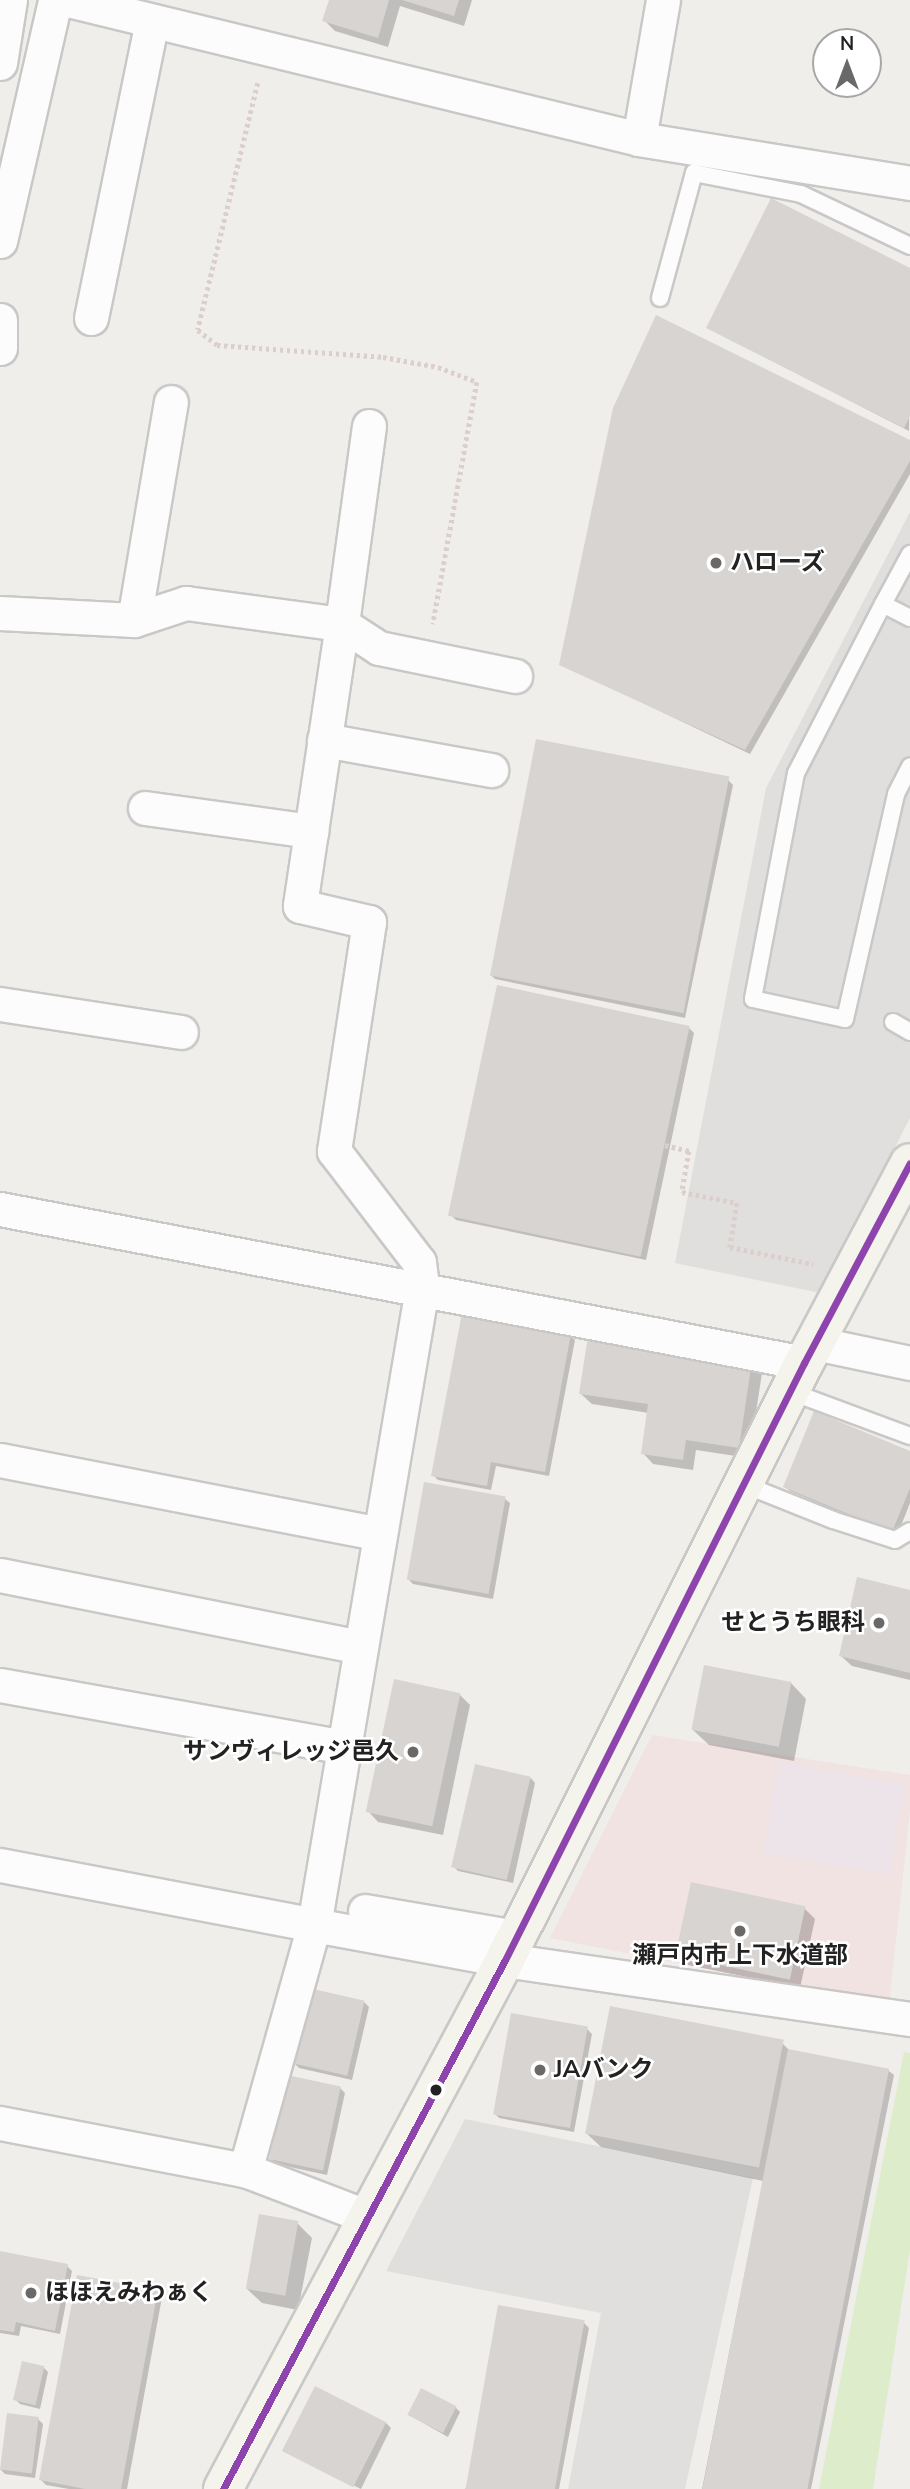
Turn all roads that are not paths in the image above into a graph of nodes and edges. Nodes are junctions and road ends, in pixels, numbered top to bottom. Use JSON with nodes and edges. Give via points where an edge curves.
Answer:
{"nodes":[{"id":1,"x":10,"y":0,"type":"edge"},
{"id":2,"x":55,"y":0,"type":"edge"},
{"id":3,"x":68,"y":0,"type":"edge"},
{"id":4,"x":663,"y":0,"type":"edge"},
{"id":5,"x":152,"y":21,"type":"junction"},
{"id":6,"x":0,"y":63,"type":"edge"},
{"id":7,"x":639,"y":139,"type":"junction"},
{"id":8,"x":910,"y":183,"type":"edge"},
{"id":9,"x":0,"y":241,"type":"edge"},
{"id":10,"x":910,"y":246,"type":"edge"},
{"id":11,"x":660,"y":298,"type":"dead end"},
{"id":12,"x":91,"y":318,"type":"dead end"},
{"id":13,"x":0,"y":320,"type":"edge"},
{"id":14,"x":0,"y":348,"type":"edge"},
{"id":15,"x":171,"y":402,"type":"dead end"},
{"id":16,"x":369,"y":426,"type":"dead end"},
{"id":17,"x":910,"y":554,"type":"edge"},
{"id":18,"x":883,"y":604,"type":"junction"},
{"id":19,"x":0,"y":613,"type":"edge"},
{"id":20,"x":910,"y":618,"type":"edge"},
{"id":21,"x":134,"y":620,"type":"junction"},
{"id":22,"x":342,"y":624,"type":"junction"},
{"id":23,"x":515,"y":676,"type":"dead end"},
{"id":24,"x":324,"y":740,"type":"junction"},
{"id":25,"x":910,"y":766,"type":"edge"},
{"id":26,"x":491,"y":770,"type":"dead end"},
{"id":27,"x":145,"y":808,"type":"dead end"},
{"id":28,"x":311,"y":831,"type":"junction"},
{"id":29,"x":0,"y":1004,"type":"edge"},
{"id":30,"x":893,"y":1022,"type":"dead end"},
{"id":31,"x":181,"y":1032,"type":"dead end"},
{"id":32,"x":910,"y":1032,"type":"edge"},
{"id":33,"x":910,"y":1163,"type":"edge"},
{"id":34,"x":0,"y":1209,"type":"edge"},
{"id":35,"x":422,"y":1288,"type":"junction"},
{"id":36,"x":910,"y":1363,"type":"edge"},
{"id":37,"x":803,"y":1366,"type":"junction"},
{"id":38,"x":910,"y":1436,"type":"edge"},
{"id":39,"x":0,"y":1460,"type":"edge"},
{"id":40,"x":743,"y":1484,"type":"junction"},
{"id":41,"x":910,"y":1531,"type":"edge"},
{"id":42,"x":380,"y":1534,"type":"junction"},
{"id":43,"x":0,"y":1575,"type":"edge"},
{"id":44,"x":361,"y":1647,"type":"junction"},
{"id":45,"x":0,"y":1685,"type":"edge"},
{"id":46,"x":344,"y":1747,"type":"junction"},
{"id":47,"x":0,"y":1865,"type":"edge"},
{"id":48,"x":324,"y":1927,"type":"junction"},
{"id":49,"x":511,"y":1948,"type":"junction"},
{"id":50,"x":910,"y":2019,"type":"edge"},
{"id":51,"x":0,"y":2123,"type":"edge"},
{"id":52,"x":244,"y":2170,"type":"junction"},
{"id":53,"x":368,"y":2217,"type":"junction"},
{"id":54,"x":223,"y":2489,"type":"edge"}],
"edges":[{"from":1,"to":6,"type":"street"},
{"from":2,"to":9,"type":"street"},
{"from":3,"to":5,"type":"street"},
{"from":4,"to":7,"type":"street"},
{"from":5,"to":7,"type":"street"},
{"from":5,"to":12,"type":"street"},
{"from":7,"to":8,"type":"street"},
{"from":10,"to":11,"type":"lane","via":[[801,194],[694,173]]},
{"from":13,"to":14,"type":"street"},
{"from":15,"to":21,"type":"street"},
{"from":16,"to":22,"type":"street"},
{"from":17,"to":18,"type":"lane"},
{"from":18,"to":20,"type":"lane"},
{"from":18,"to":25,"type":"lane","via":[[796,773],[753,999],[845,1019],[896,794]]},
{"from":19,"to":21,"type":"street"},
{"from":21,"to":22,"type":"street","via":[[186,603]]},
{"from":22,"to":23,"type":"street","via":[[379,648]]},
{"from":22,"to":24,"type":"street"},
{"from":24,"to":26,"type":"street"},
{"from":24,"to":28,"type":"street"},
{"from":27,"to":28,"type":"street"},
{"from":28,"to":35,"type":"street","via":[[300,906],[369,922],[334,1151],[419,1262]]},
{"from":29,"to":31,"type":"street"},
{"from":30,"to":32,"type":"lane"},
{"from":33,"to":37,"type":"main road"},
{"from":34,"to":35,"type":"street"},
{"from":35,"to":37,"type":"street"},
{"from":35,"to":42,"type":"street"},
{"from":36,"to":37,"type":"street"},
{"from":37,"to":38,"type":"lane"},
{"from":37,"to":40,"type":"main road"},
{"from":39,"to":42,"type":"street"},
{"from":40,"to":41,"type":"lane","via":[[895,1540]]},
{"from":40,"to":49,"type":"main road"},
{"from":42,"to":44,"type":"street"},
{"from":43,"to":44,"type":"street"},
{"from":44,"to":46,"type":"street"},
{"from":45,"to":46,"type":"street"},
{"from":46,"to":48,"type":"street"},
{"from":47,"to":48,"type":"street"},
{"from":48,"to":49,"type":"street","via":[[340,1907]]},
{"from":48,"to":52,"type":"street"},
{"from":49,"to":50,"type":"street"},
{"from":49,"to":53,"type":"main road"},
{"from":51,"to":52,"type":"street"},
{"from":52,"to":53,"type":"street"},
{"from":53,"to":54,"type":"main road"}]}
